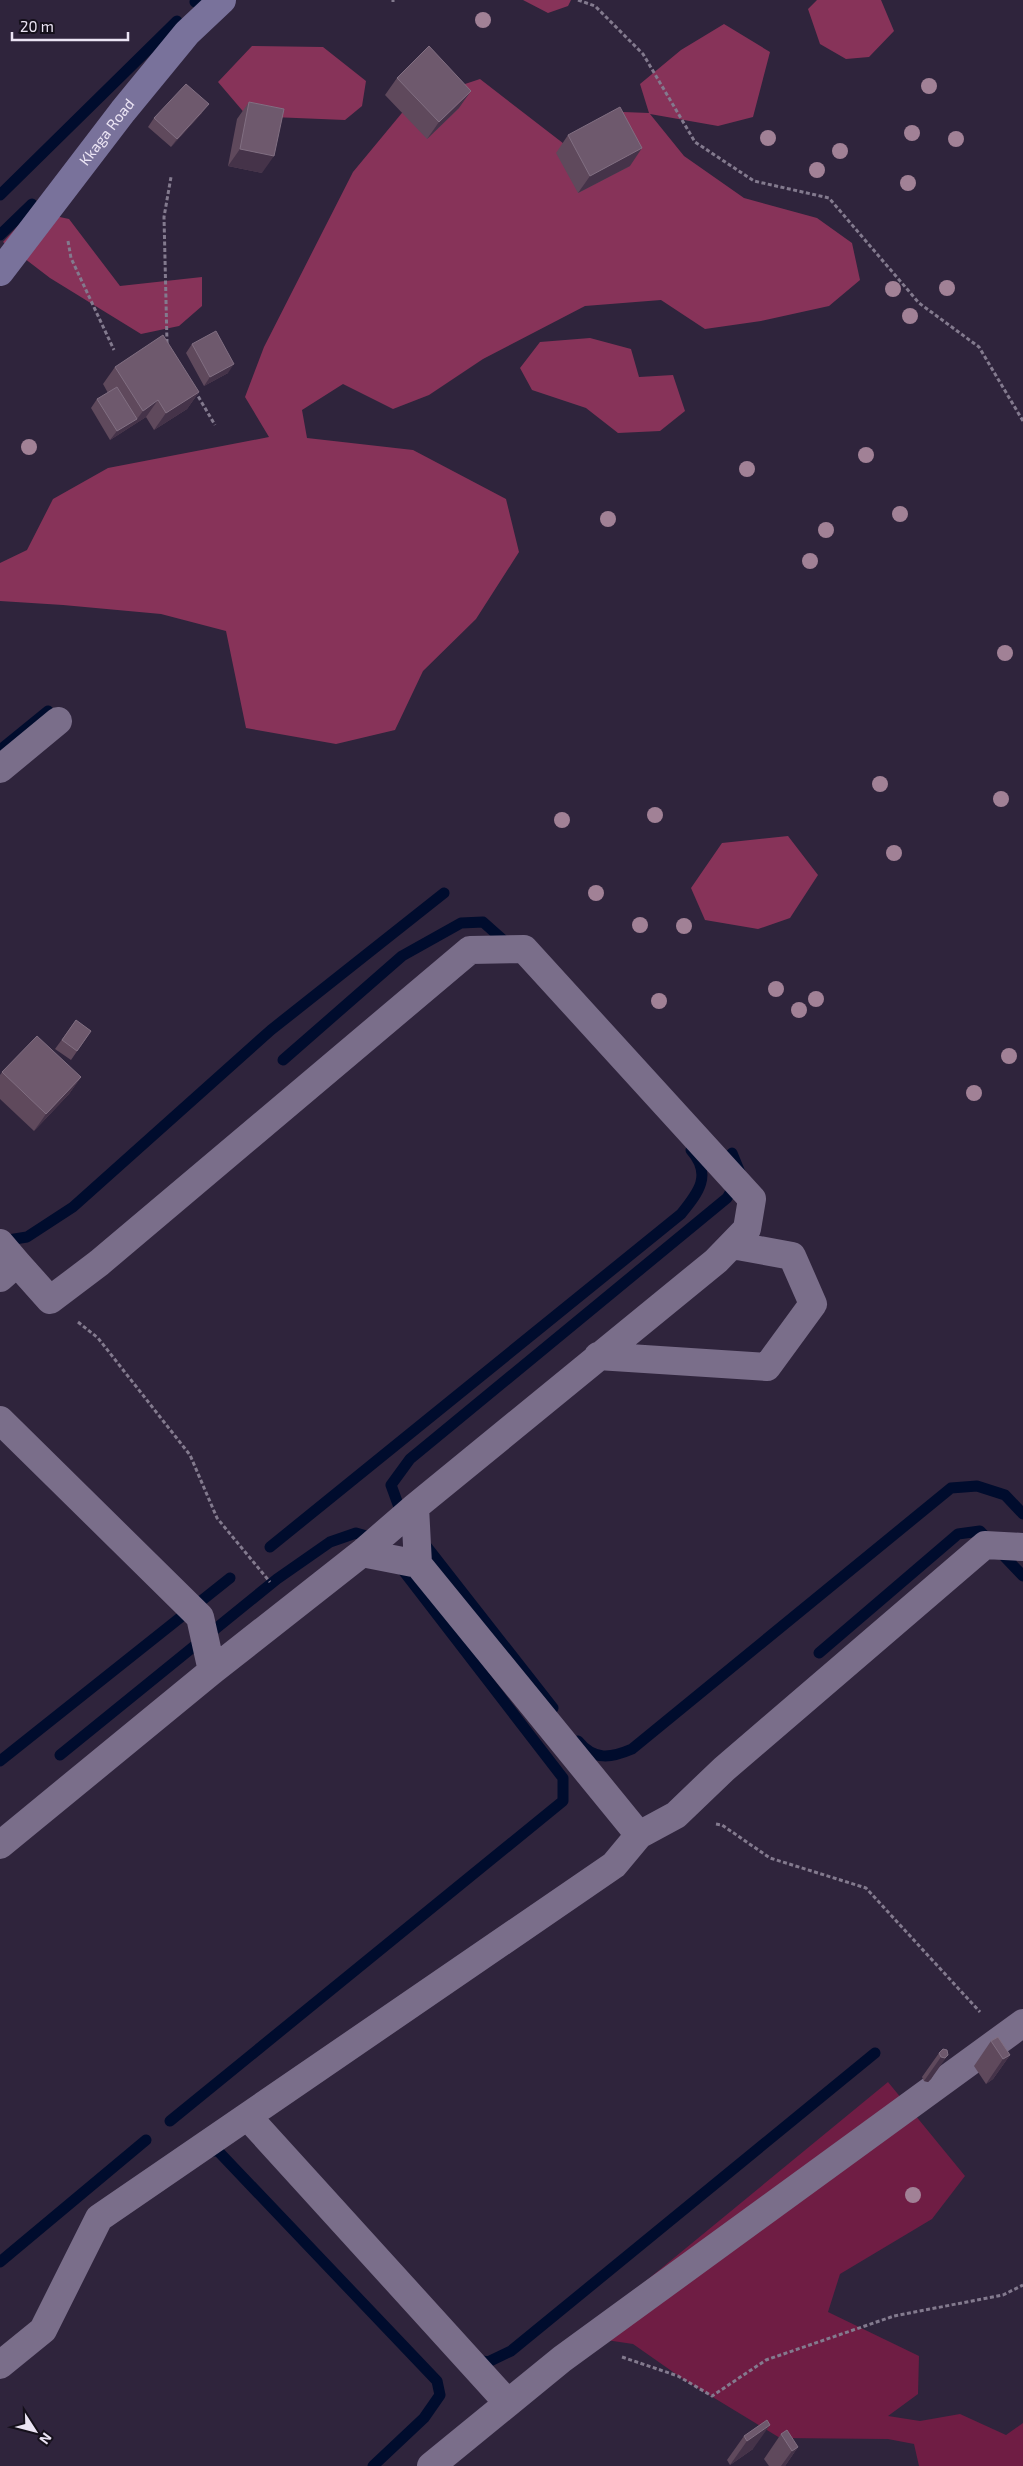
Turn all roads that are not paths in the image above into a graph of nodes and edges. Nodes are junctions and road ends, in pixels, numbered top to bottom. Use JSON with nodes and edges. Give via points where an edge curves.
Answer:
{"nodes":[{"id":1,"x":222,"y":0,"type":"edge"},
{"id":2,"x":0,"y":272,"type":"edge"},
{"id":3,"x":58,"y":721,"type":"dead end"},
{"id":4,"x":0,"y":769,"type":"edge"},
{"id":5,"x":732,"y":1245,"type":"junction"},
{"id":6,"x":6,"y":1261,"type":"edge"},
{"id":7,"x":598,"y":1356,"type":"junction"},
{"id":8,"x":0,"y":1420,"type":"edge"},
{"id":9,"x":415,"y":1507,"type":"junction"},
{"id":10,"x":1023,"y":1547,"type":"edge"},
{"id":11,"x":362,"y":1553,"type":"junction"},
{"id":12,"x":418,"y":1564,"type":"junction"},
{"id":13,"x":212,"y":1671,"type":"junction"},
{"id":14,"x":639,"y":1835,"type":"junction"},
{"id":15,"x":0,"y":1845,"type":"edge"},
{"id":16,"x":1014,"y":2030,"type":"edge"},
{"id":17,"x":248,"y":2117,"type":"junction"},
{"id":18,"x":0,"y":2365,"type":"edge"},
{"id":19,"x":508,"y":2403,"type":"junction"},
{"id":20,"x":431,"y":2466,"type":"edge"}],
"edges":[{"from":1,"to":2,"type":"street","name":"Kkaga Road","via":[[187,33],[123,111]]},
{"from":3,"to":4,"type":"street"},
{"from":5,"to":6,"type":"street","via":[[747,1229],[752,1199],[524,949],[470,950],[99,1263],[50,1300]]},
{"from":5,"to":7,"type":"street"},
{"from":5,"to":7,"type":"street","via":[[792,1256],[813,1304],[767,1367]]},
{"from":7,"to":9,"type":"street"},
{"from":8,"to":13,"type":"street","via":[[200,1617]]},
{"from":9,"to":11,"type":"street"},
{"from":9,"to":12,"type":"street"},
{"from":10,"to":14,"type":"street","via":[[985,1545],[724,1769],[676,1815]]},
{"from":11,"to":12,"type":"street"},
{"from":11,"to":13,"type":"street"},
{"from":12,"to":14,"type":"street"},
{"from":13,"to":15,"type":"street"},
{"from":14,"to":17,"type":"street","via":[[614,1865]]},
{"from":16,"to":19,"type":"street","via":[[562,2359]]},
{"from":17,"to":18,"type":"street","via":[[99,2218],[43,2330]]},
{"from":17,"to":19,"type":"street"},
{"from":19,"to":20,"type":"street"}]}
